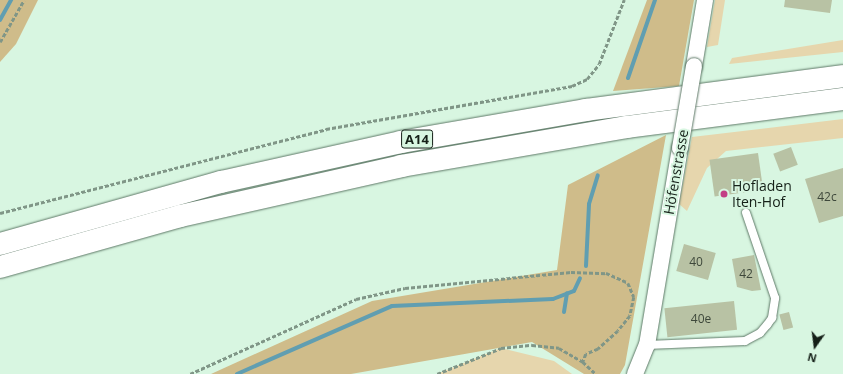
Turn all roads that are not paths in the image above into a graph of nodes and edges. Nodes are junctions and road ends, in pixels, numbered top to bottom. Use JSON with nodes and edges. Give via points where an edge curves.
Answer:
{"nodes":[{"id":1,"x":705,"y":0,"type":"edge"},
{"id":2,"x":843,"y":76,"type":"edge"},
{"id":3,"x":843,"y":99,"type":"edge"},
{"id":4,"x":746,"y":213,"type":"dead end"},
{"id":5,"x":0,"y":244,"type":"edge"},
{"id":6,"x":0,"y":267,"type":"edge"},
{"id":7,"x":647,"y":345,"type":"junction"},
{"id":8,"x":635,"y":374,"type":"edge"}],
"edges":[{"from":1,"to":7,"type":"street","name":"Höfenstrasse","bridge":true},
{"from":2,"to":5,"type":"highway","number":"A14","via":[[594,108],[401,142],[214,184]]},
{"from":3,"to":6,"type":"highway","number":"A14","via":[[635,125],[401,166],[180,216]]},
{"from":4,"to":7,"type":"lane","via":[[775,298],[772,318],[767,325],[760,333],[745,341]]},
{"from":7,"to":8,"type":"street","name":"Höfenstrasse"}]}
